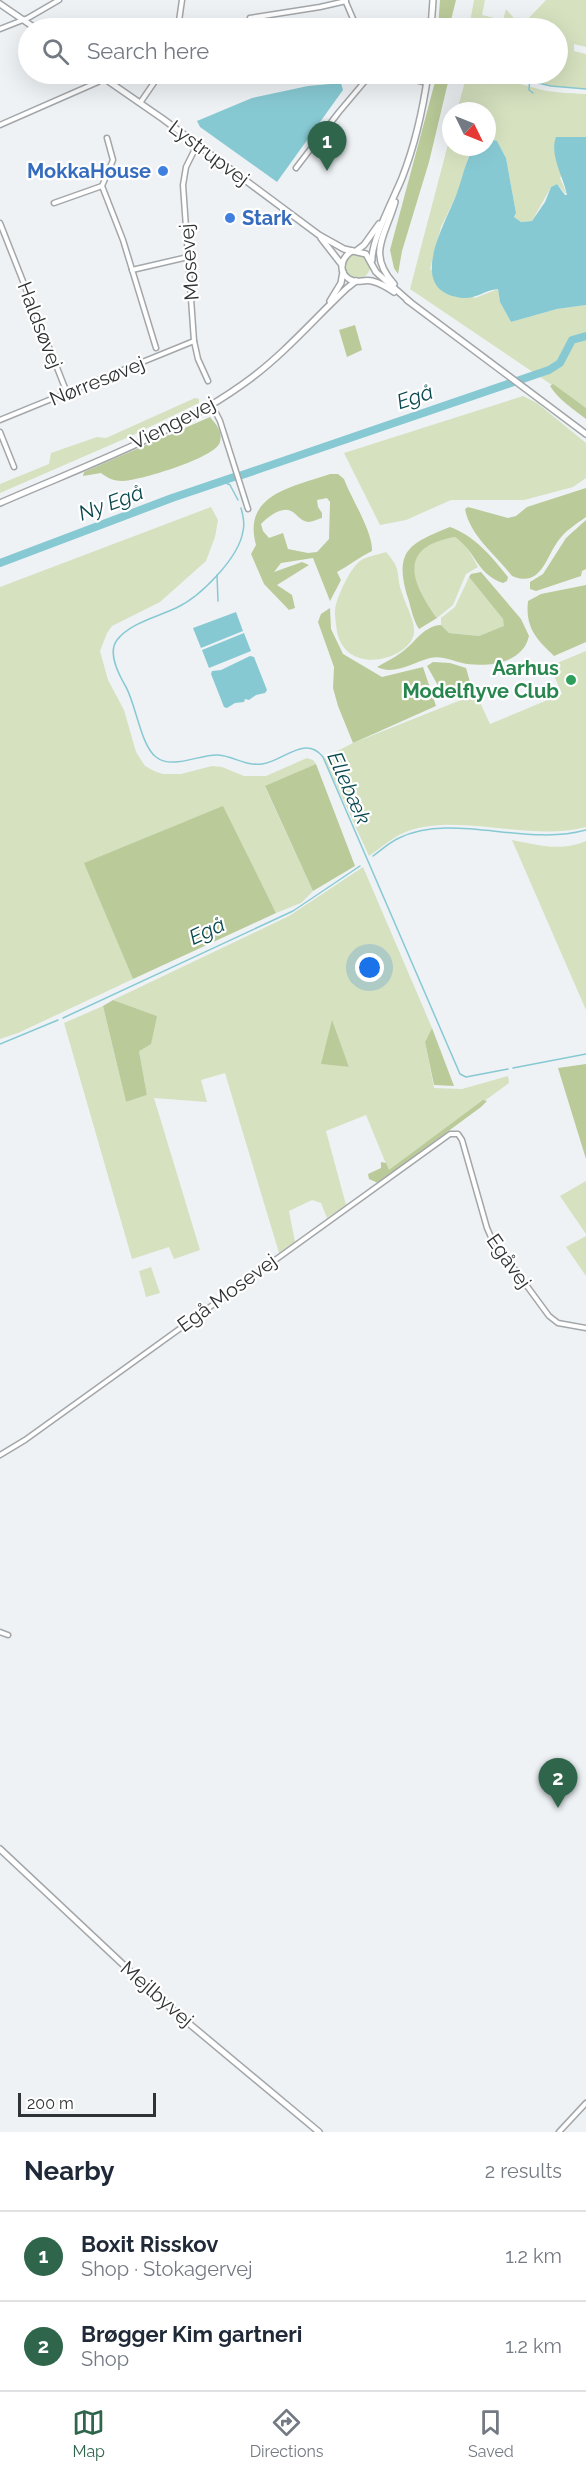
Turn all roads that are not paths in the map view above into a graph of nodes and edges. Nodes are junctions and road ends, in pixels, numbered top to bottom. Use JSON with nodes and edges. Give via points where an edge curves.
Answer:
{"nodes":[{"id":1,"x":59,"y":0,"type":"edge"},
{"id":2,"x":182,"y":0,"type":"edge"},
{"id":3,"x":346,"y":0,"type":"edge"},
{"id":4,"x":433,"y":0,"type":"edge"},
{"id":5,"x":0,"y":4,"type":"edge"},
{"id":6,"x":20,"y":18,"type":"edge"},
{"id":7,"x":27,"y":18,"type":"edge"},
{"id":8,"x":179,"y":18,"type":"edge"},
{"id":9,"x":250,"y":18,"type":"dead end"},
{"id":10,"x":353,"y":18,"type":"edge"},
{"id":11,"x":432,"y":18,"type":"edge"},
{"id":12,"x":18,"y":22,"type":"edge"},
{"id":13,"x":0,"y":29,"type":"edge"},
{"id":14,"x":93,"y":84,"type":"edge"},
{"id":15,"x":113,"y":84,"type":"edge"},
{"id":16,"x":153,"y":84,"type":"edge"},
{"id":17,"x":363,"y":84,"type":"edge"},
{"id":18,"x":427,"y":84,"type":"edge"},
{"id":19,"x":140,"y":103,"type":"junction"},
{"id":20,"x":0,"y":125,"type":"edge"},
{"id":21,"x":107,"y":138,"type":"dead end"},
{"id":22,"x":197,"y":145,"type":"junction"},
{"id":23,"x":296,"y":168,"type":"dead end"},
{"id":24,"x":401,"y":180,"type":"junction"},
{"id":25,"x":102,"y":186,"type":"junction"},
{"id":26,"x":54,"y":203,"type":"dead end"},
{"id":27,"x":390,"y":207,"type":"junction"},
{"id":28,"x":0,"y":223,"type":"edge"},
{"id":29,"x":319,"y":235,"type":"junction"},
{"id":30,"x":354,"y":251,"type":"junction"},
{"id":31,"x":188,"y":257,"type":"junction"},
{"id":32,"x":372,"y":263,"type":"junction"},
{"id":33,"x":342,"y":265,"type":"junction"},
{"id":34,"x":132,"y":270,"type":"junction"},
{"id":35,"x":343,"y":272,"type":"junction"},
{"id":36,"x":359,"y":281,"type":"junction"},
{"id":37,"x":405,"y":296,"type":"junction"},
{"id":38,"x":410,"y":302,"type":"junction"},
{"id":39,"x":324,"y":310,"type":"junction"},
{"id":40,"x":194,"y":340,"type":"junction"},
{"id":41,"x":156,"y":348,"type":"dead end"},
{"id":42,"x":208,"y":381,"type":"dead end"},
{"id":43,"x":67,"y":393,"type":"junction"},
{"id":44,"x":212,"y":405,"type":"junction"},
{"id":45,"x":0,"y":420,"type":"edge"},
{"id":46,"x":0,"y":432,"type":"edge"},
{"id":47,"x":586,"y":434,"type":"edge"},
{"id":48,"x":14,"y":467,"type":"dead end"},
{"id":49,"x":0,"y":503,"type":"edge"},
{"id":50,"x":248,"y":509,"type":"dead end"},
{"id":51,"x":454,"y":1133,"type":"joint"},
{"id":52,"x":586,"y":1328,"type":"edge"},
{"id":53,"x":0,"y":1455,"type":"edge"},
{"id":54,"x":0,"y":1632,"type":"edge"},
{"id":55,"x":8,"y":1635,"type":"dead end"},
{"id":56,"x":0,"y":1849,"type":"edge"},
{"id":57,"x":586,"y":2103,"type":"edge"},
{"id":58,"x":319,"y":2132,"type":"edge"},
{"id":59,"x":559,"y":2132,"type":"edge"}],
"edges":[{"from":1,"to":7,"type":"street"},
{"from":2,"to":8,"type":"street"},
{"from":3,"to":9,"type":"street"},
{"from":3,"to":10,"type":"street"},
{"from":4,"to":11,"type":"street"},
{"from":5,"to":6,"type":"street"},
{"from":12,"to":13,"type":"street"},
{"from":14,"to":20,"type":"street"},
{"from":15,"to":19,"type":"street","name":"Lystrupvej"},
{"from":16,"to":19,"type":"street"},
{"from":17,"to":23,"type":"street"},
{"from":18,"to":24,"type":"street"},
{"from":19,"to":22,"type":"street","name":"Lystrupvej"},
{"from":21,"to":25,"type":"street","via":[[113,160]]},
{"from":22,"to":29,"type":"street","name":"Lystrupvej"},
{"from":22,"to":31,"type":"street","name":"Mosevej","via":[[184,175]]},
{"from":24,"to":27,"type":"street"},
{"from":24,"to":37,"type":"street","via":[[378,252],[384,272]]},
{"from":25,"to":26,"type":"street"},
{"from":25,"to":34,"type":"street"},
{"from":27,"to":30,"type":"street","via":[[372,236]]},
{"from":27,"to":32,"type":"street","via":[[374,245]]},
{"from":28,"to":43,"type":"street","name":"Haldsøvej"},
{"from":29,"to":30,"type":"street","name":"Lystrupvej","via":[[338,247]]},
{"from":29,"to":33,"type":"street","name":"Lystrupvej"},
{"from":30,"to":32,"type":"street","via":[[366,254]]},
{"from":30,"to":33,"type":"street"},
{"from":31,"to":34,"type":"street"},
{"from":31,"to":40,"type":"street","name":"Mosevej"},
{"from":32,"to":36,"type":"street","via":[[370,274]]},
{"from":32,"to":37,"type":"street"},
{"from":33,"to":35,"type":"street"},
{"from":34,"to":41,"type":"street"},
{"from":35,"to":36,"type":"street","via":[[348,279]]},
{"from":35,"to":39,"type":"street","name":"Viengevej","via":[[341,283]]},
{"from":36,"to":38,"type":"street","via":[[378,283]]},
{"from":36,"to":39,"type":"street","name":"Viengevej"},
{"from":37,"to":38,"type":"street"},
{"from":38,"to":47,"type":"street"},
{"from":39,"to":44,"type":"street","name":"Viengevej","via":[[271,363]]},
{"from":40,"to":42,"type":"street","name":"Mosevej"},
{"from":40,"to":43,"type":"street","name":"Nørresøvej"},
{"from":43,"to":45,"type":"street","name":"Nørresøvej"},
{"from":44,"to":49,"type":"street","name":"Viengevej","via":[[107,457]]},
{"from":44,"to":50,"type":"street"},
{"from":46,"to":48,"type":"street"},
{"from":51,"to":52,"type":"street","name":"Egåvej","via":[[465,1146],[491,1237],[549,1316],[558,1323]]},
{"from":51,"to":53,"type":"street","name":"Egå Mosevej","via":[[444,1136]]},
{"from":54,"to":55,"type":"street"},
{"from":56,"to":58,"type":"street","name":"Mejlbyvej","via":[[162,2001]]},
{"from":57,"to":59,"type":"street"}]}
